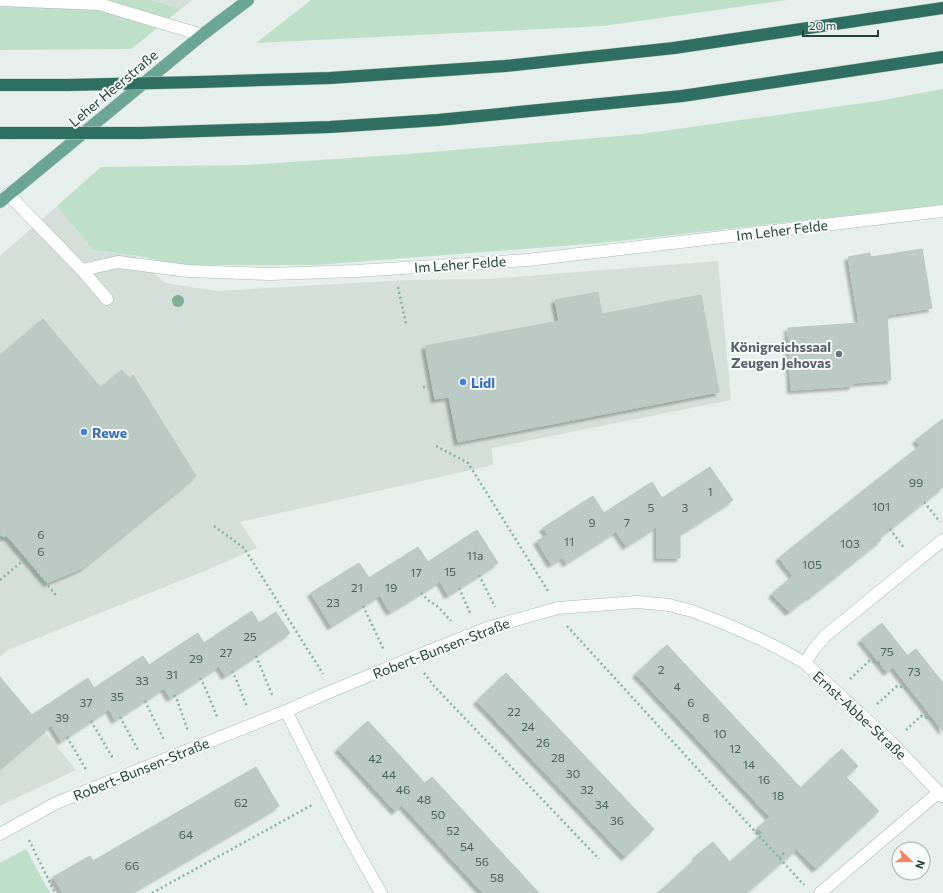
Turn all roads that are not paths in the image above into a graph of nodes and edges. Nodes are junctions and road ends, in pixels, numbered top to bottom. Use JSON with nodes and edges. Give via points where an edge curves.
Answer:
{"nodes":[{"id":1,"x":0,"y":0,"type":"edge"},
{"id":2,"x":14,"y":0,"type":"edge"},
{"id":3,"x":248,"y":0,"type":"edge"},
{"id":4,"x":943,"y":8,"type":"edge"},
{"id":5,"x":202,"y":35,"type":"junction"},
{"id":6,"x":943,"y":57,"type":"edge"},
{"id":7,"x":0,"y":85,"type":"edge"},
{"id":8,"x":6,"y":133,"type":"edge"},
{"id":9,"x":4,"y":198,"type":"edge"},
{"id":10,"x":943,"y":211,"type":"edge"},
{"id":11,"x":82,"y":270,"type":"junction"},
{"id":12,"x":107,"y":299,"type":"dead end"},
{"id":13,"x":943,"y":540,"type":"edge"},
{"id":14,"x":805,"y":663,"type":"junction"},
{"id":15,"x":283,"y":713,"type":"junction"},
{"id":16,"x":941,"y":794,"type":"edge"},
{"id":17,"x":0,"y":834,"type":"edge"},
{"id":18,"x":381,"y":893,"type":"edge"},
{"id":19,"x":820,"y":893,"type":"edge"}],
"edges":[{"from":1,"to":2,"type":"street"},
{"from":2,"to":5,"type":"street","via":[[99,4]]},
{"from":3,"to":5,"type":"main road","name":"Leher Heerstraße"},
{"from":4,"to":7,"type":"highway","bridge":true,"via":[[674,48],[505,66],[330,78]]},
{"from":5,"to":9,"type":"main road","name":"Leher Heerstraße"},
{"from":6,"to":8,"type":"highway","bridge":true,"via":[[682,96],[438,120],[140,133]]},
{"from":9,"to":11,"type":"street"},
{"from":10,"to":11,"type":"street","name":"Im Leher Felde","via":[[528,260],[270,274],[188,271],[118,262]]},
{"from":11,"to":12,"type":"street"},
{"from":13,"to":14,"type":"street","name":"Ernst-Abbe-Straße","via":[[826,636]]},
{"from":14,"to":15,"type":"street","name":"Robert-Bunsen-Straße","via":[[726,624],[669,605],[637,602],[555,609],[465,637]]},
{"from":14,"to":16,"type":"street","name":"Ernst-Abbe-Straße","via":[[892,743]]},
{"from":15,"to":17,"type":"street","name":"Robert-Bunsen-Straße","via":[[56,803]]},
{"from":15,"to":18,"type":"street"},
{"from":16,"to":19,"type":"street"}]}
